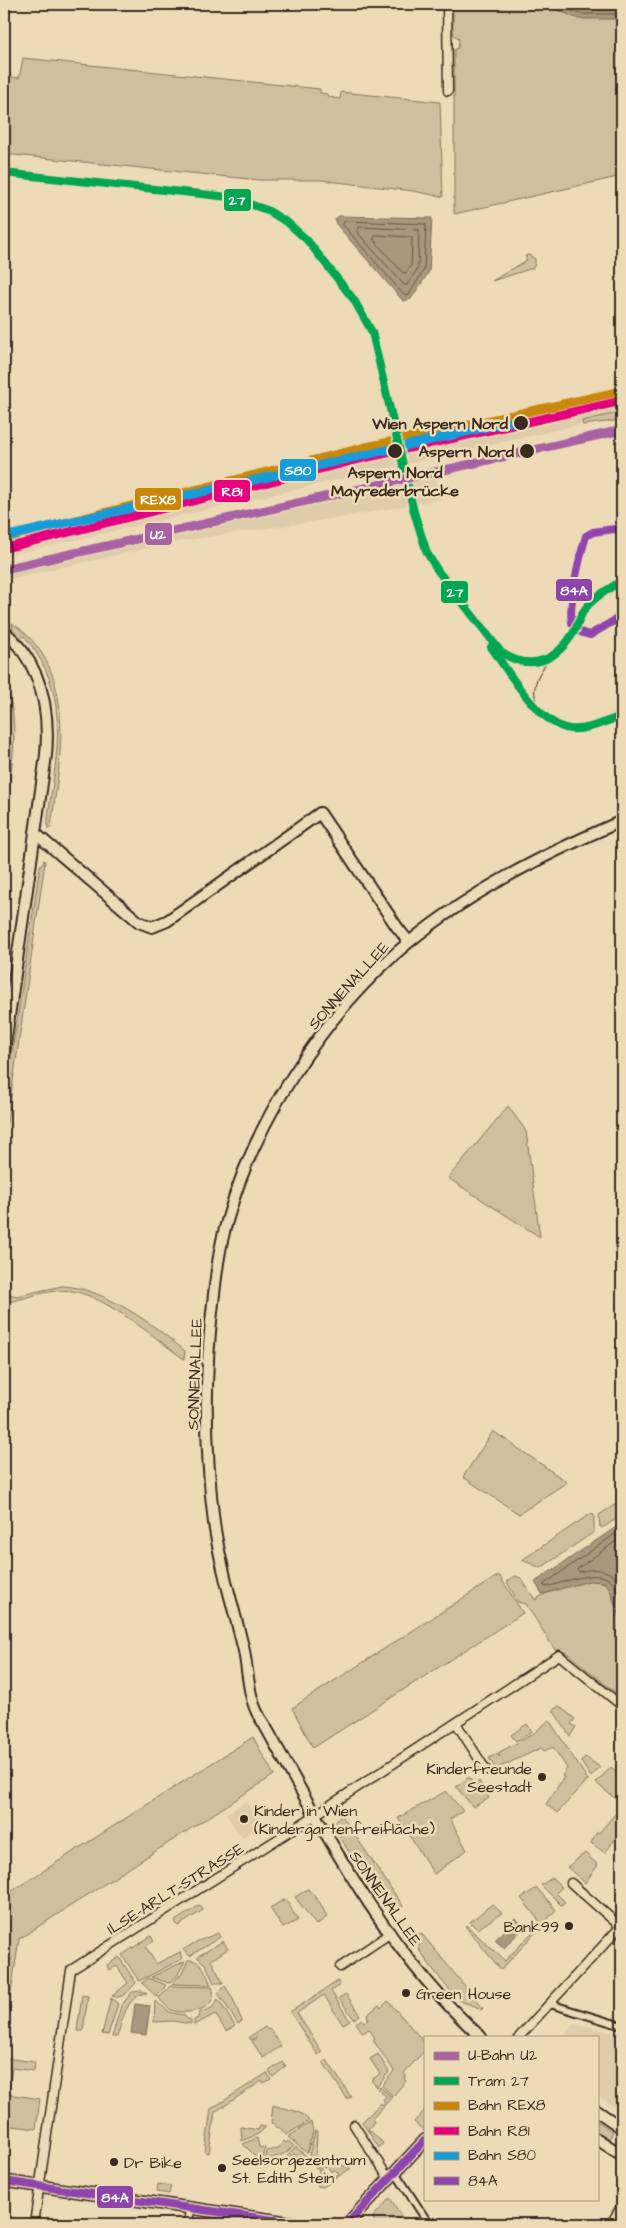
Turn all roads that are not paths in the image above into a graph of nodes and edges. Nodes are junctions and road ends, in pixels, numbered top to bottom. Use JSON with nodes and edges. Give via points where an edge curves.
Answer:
{"nodes":[{"id":1,"x":447,"y":4,"type":"edge"},
{"id":2,"x":448,"y":91,"type":"dead end"},
{"id":3,"x":4,"y":631,"type":"edge"},
{"id":4,"x":622,"y":821,"type":"edge"},
{"id":5,"x":35,"y":833,"type":"junction"},
{"id":6,"x":409,"y":942,"type":"junction"},
{"id":7,"x":4,"y":1052,"type":"edge"},
{"id":8,"x":622,"y":1706,"type":"edge"},
{"id":9,"x":456,"y":1722,"type":"junction"},
{"id":10,"x":486,"y":1770,"type":"dead end"},
{"id":11,"x":314,"y":1816,"type":"junction"},
{"id":12,"x":571,"y":1883,"type":"dead end"},
{"id":13,"x":622,"y":1926,"type":"edge"},
{"id":14,"x":391,"y":1933,"type":"junction"},
{"id":15,"x":340,"y":1967,"type":"dead end"},
{"id":16,"x":550,"y":2004,"type":"junction"},
{"id":17,"x":622,"y":2026,"type":"edge"},
{"id":18,"x":480,"y":2036,"type":"edge"},
{"id":19,"x":520,"y":2036,"type":"edge"},
{"id":20,"x":598,"y":2112,"type":"edge"},
{"id":21,"x":354,"y":2125,"type":"dead end"},
{"id":22,"x":622,"y":2128,"type":"edge"},
{"id":23,"x":598,"y":2140,"type":"edge"},
{"id":24,"x":424,"y":2141,"type":"edge"},
{"id":25,"x":622,"y":2155,"type":"edge"},
{"id":26,"x":392,"y":2176,"type":"junction"},
{"id":27,"x":4,"y":2181,"type":"edge"},
{"id":28,"x":39,"y":2186,"type":"junction"},
{"id":29,"x":622,"y":2205,"type":"edge"},
{"id":30,"x":190,"y":2209,"type":"junction"},
{"id":31,"x":612,"y":2222,"type":"dead end"},
{"id":32,"x":34,"y":2224,"type":"edge"},
{"id":33,"x":188,"y":2224,"type":"edge"},
{"id":34,"x":302,"y":2224,"type":"edge"},
{"id":35,"x":347,"y":2224,"type":"edge"},
{"id":36,"x":429,"y":2224,"type":"edge"}],
"edges":[{"from":1,"to":2,"type":"street"},
{"from":3,"to":5,"type":"street","via":[[34,670],[44,698],[48,727]]},
{"from":4,"to":6,"type":"street","name":"SONNENALLEE","via":[[515,872]]},
{"from":5,"to":6,"type":"street","via":[[139,922],[152,927],[167,921],[320,812]]},
{"from":5,"to":7,"type":"street"},
{"from":6,"to":11,"type":"street","name":"SONNENALLEE","via":[[337,1015],[306,1056],[266,1122],[226,1224],[212,1304],[206,1396],[207,1445],[222,1566],[255,1712]]},
{"from":8,"to":9,"type":"street","name":"ILSE-ARLT-STRASSE","via":[[559,1655]]},
{"from":9,"to":10,"type":"street"},
{"from":9,"to":11,"type":"street","name":"ILSE-ARLT-STRASSE"},
{"from":11,"to":14,"type":"street","name":"SONNENALLEE"},
{"from":11,"to":28,"type":"street","name":"ILSE-ARLT-STRASSE","via":[[71,1970]]},
{"from":12,"to":13,"type":"street"},
{"from":13,"to":16,"type":"street"},
{"from":14,"to":15,"type":"street"},
{"from":14,"to":18,"type":"street","name":"SONNENALLEE","via":[[444,2000]]},
{"from":16,"to":17,"type":"street"},
{"from":16,"to":19,"type":"street"},
{"from":20,"to":22,"type":"street"},
{"from":21,"to":26,"type":"street"},
{"from":23,"to":25,"type":"street"},
{"from":24,"to":26,"type":"street"},
{"from":26,"to":35,"type":"street"},
{"from":26,"to":36,"type":"street"},
{"from":27,"to":28,"type":"street"},
{"from":28,"to":30,"type":"street"},
{"from":28,"to":32,"type":"street","name":"ILSE-ARLT-STRASSE"},
{"from":29,"to":31,"type":"street"},
{"from":30,"to":33,"type":"street"},
{"from":30,"to":34,"type":"street"}]}
